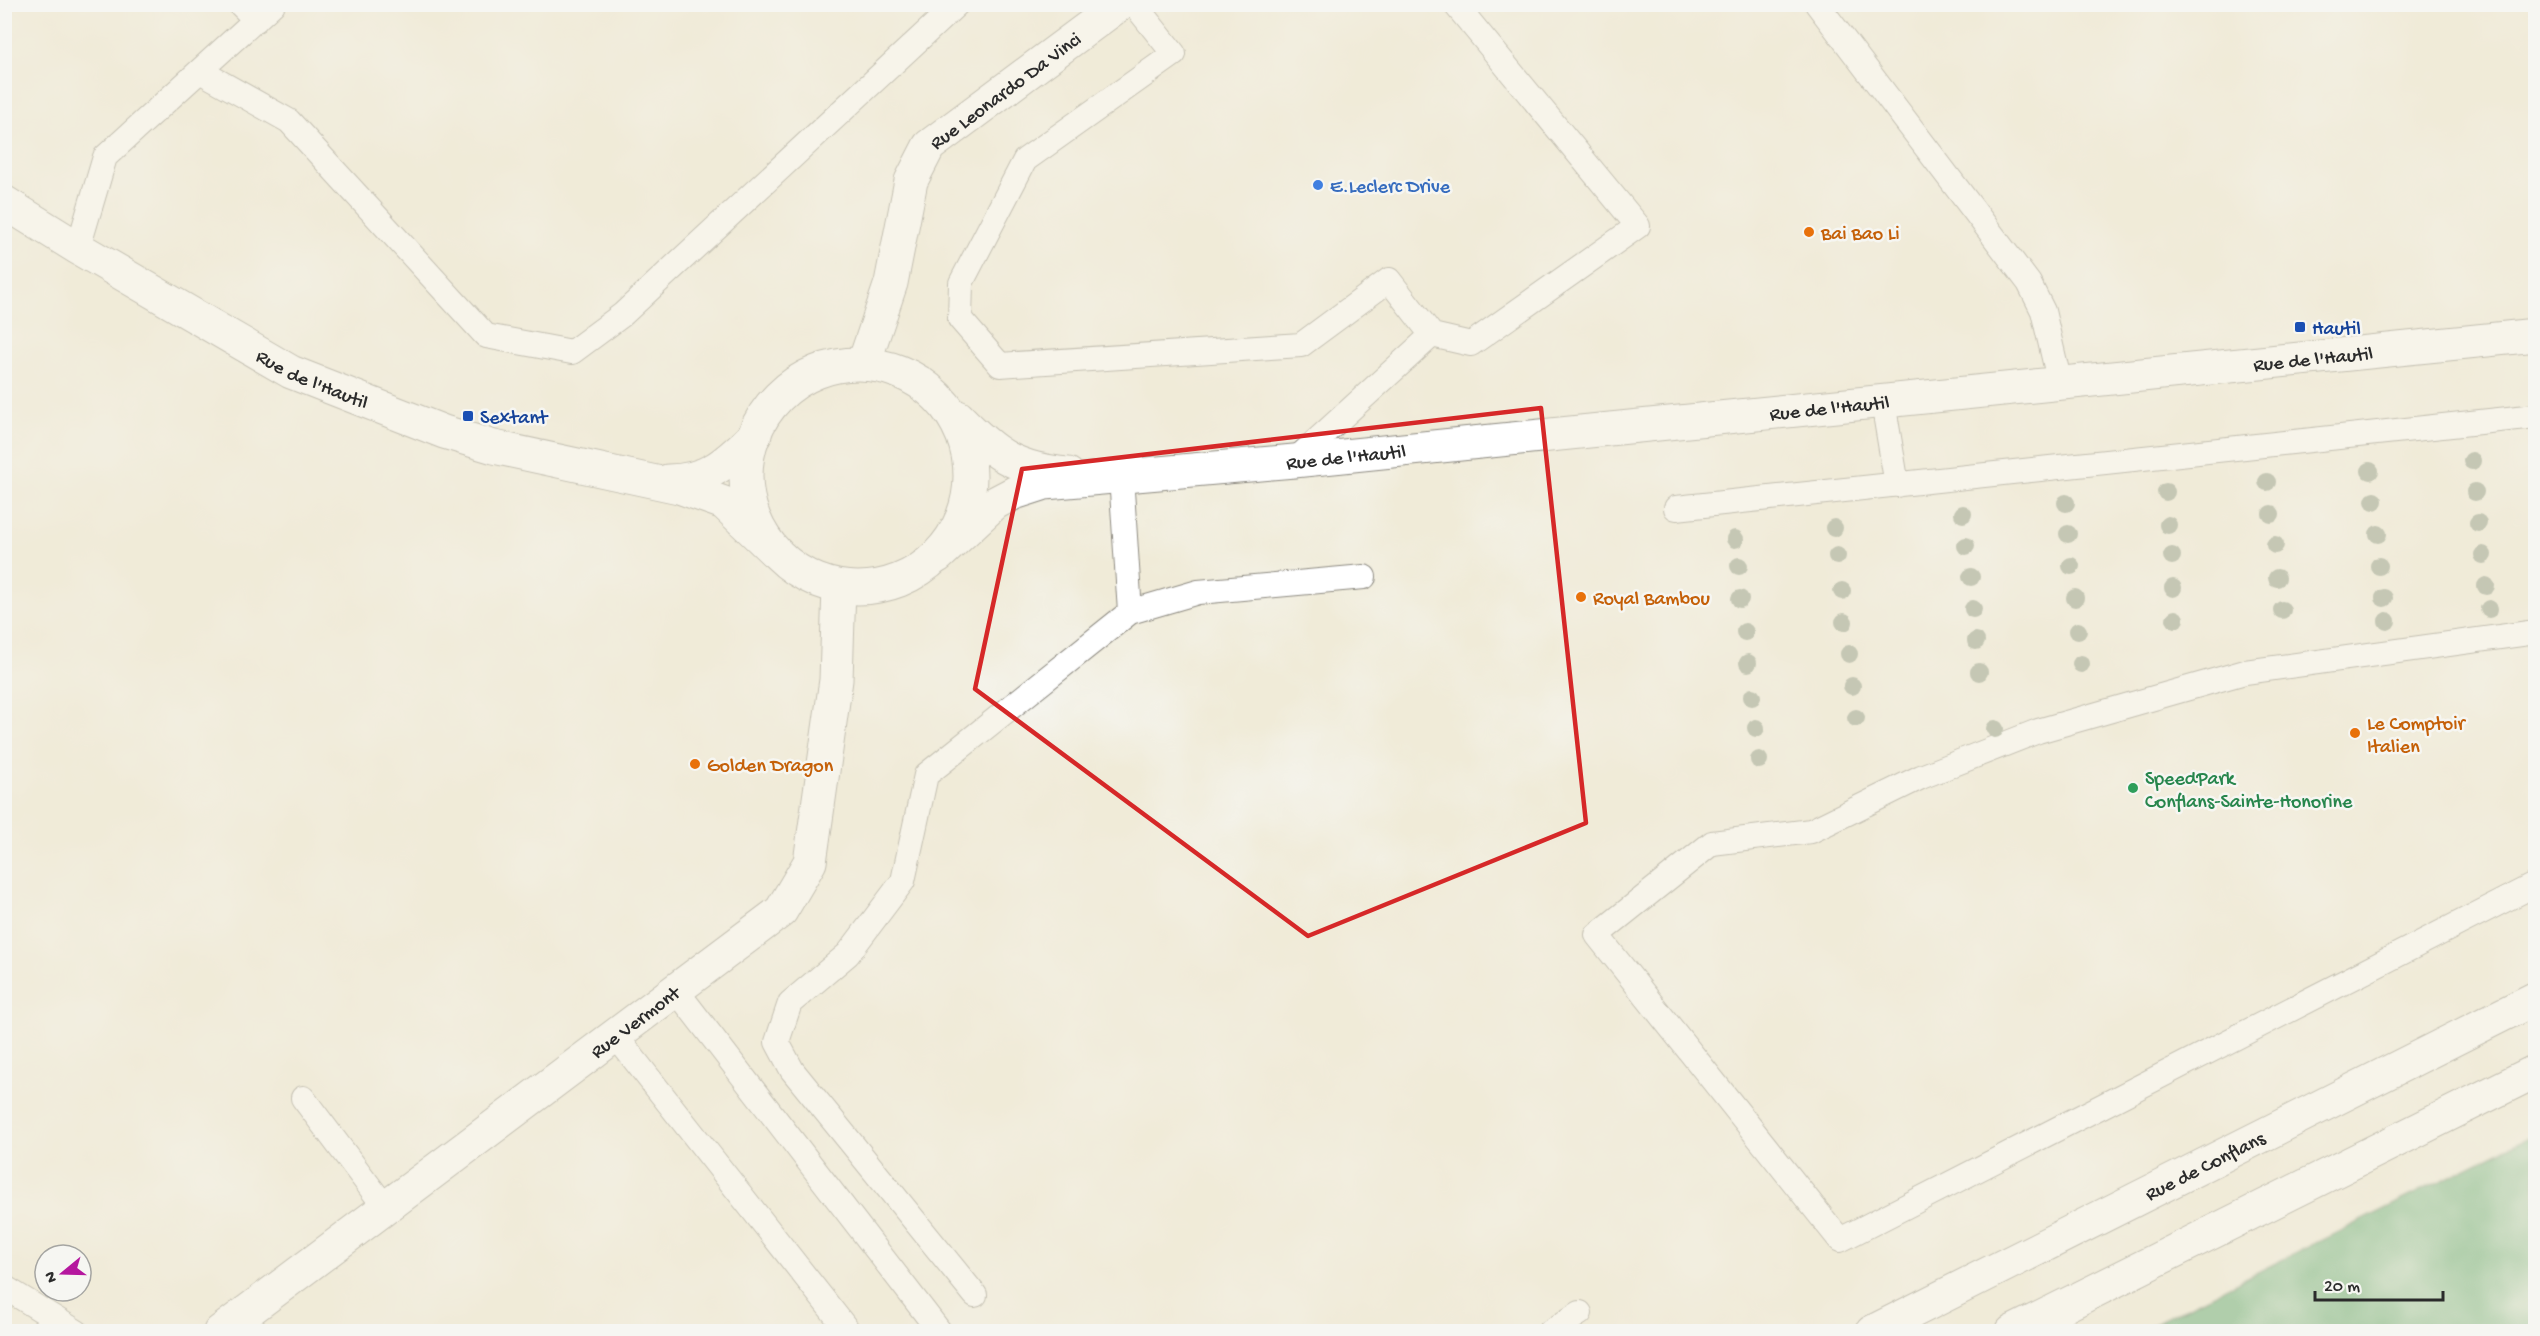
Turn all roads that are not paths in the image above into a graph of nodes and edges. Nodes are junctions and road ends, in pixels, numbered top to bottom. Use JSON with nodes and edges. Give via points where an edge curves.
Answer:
{"nodes":[{"id":1,"x":957,"y":4,"type":"edge"},
{"id":2,"x":1120,"y":4,"type":"edge"},
{"id":3,"x":1134,"y":4,"type":"edge"},
{"id":4,"x":1455,"y":4,"type":"edge"},
{"id":5,"x":1817,"y":4,"type":"edge"},
{"id":6,"x":256,"y":10,"type":"edge"},
{"id":7,"x":200,"y":71,"type":"junction"},
{"id":8,"x":4,"y":202,"type":"edge"},
{"id":9,"x":78,"y":248,"type":"junction"},
{"id":10,"x":1432,"y":335,"type":"junction"},
{"id":11,"x":2535,"y":335,"type":"edge"},
{"id":12,"x":864,"y":363,"type":"junction"},
{"id":13,"x":2060,"y":384,"type":"junction"},
{"id":14,"x":937,"y":394,"type":"junction"},
{"id":15,"x":1883,"y":402,"type":"junction"},
{"id":16,"x":2535,"y":416,"type":"edge"},
{"id":17,"x":755,"y":435,"type":"junction"},
{"id":18,"x":1294,"y":461,"type":"junction"},
{"id":19,"x":1121,"y":476,"type":"junction"},
{"id":20,"x":651,"y":480,"type":"junction"},
{"id":21,"x":1897,"y":485,"type":"junction"},
{"id":22,"x":1676,"y":508,"type":"dead end"},
{"id":23,"x":774,"y":551,"type":"junction"},
{"id":24,"x":938,"y":556,"type":"junction"},
{"id":25,"x":1364,"y":577,"type":"dead end"},
{"id":26,"x":839,"y":587,"type":"junction"},
{"id":27,"x":1130,"y":612,"type":"junction"},
{"id":28,"x":2535,"y":632,"type":"edge"},
{"id":29,"x":2535,"y":884,"type":"edge"},
{"id":30,"x":676,"y":990,"type":"junction"},
{"id":31,"x":2535,"y":998,"type":"edge"},
{"id":32,"x":615,"y":1035,"type":"junction"},
{"id":33,"x":2535,"y":1071,"type":"edge"},
{"id":34,"x":303,"y":1098,"type":"dead end"},
{"id":35,"x":385,"y":1208,"type":"junction"},
{"id":36,"x":4,"y":1287,"type":"edge"},
{"id":37,"x":975,"y":1295,"type":"dead end"},
{"id":38,"x":1580,"y":1313,"type":"dead end"},
{"id":39,"x":61,"y":1328,"type":"edge"},
{"id":40,"x":220,"y":1332,"type":"edge"},
{"id":41,"x":849,"y":1332,"type":"edge"},
{"id":42,"x":940,"y":1332,"type":"edge"},
{"id":43,"x":1550,"y":1332,"type":"edge"},
{"id":44,"x":1872,"y":1332,"type":"edge"},
{"id":45,"x":2012,"y":1332,"type":"edge"}],
"edges":[{"from":1,"to":7,"type":"lane","via":[[622,315],[572,352],[486,336],[289,121]]},
{"from":2,"to":12,"type":"street","name":"Rue Leonardo Da Vinci","via":[[929,146],[911,181],[891,283]]},
{"from":3,"to":10,"type":"lane","via":[[1174,54],[1024,160],[961,283],[960,320],[1000,365],[1301,345],[1389,279]]},
{"from":4,"to":10,"type":"lane","via":[[1638,226],[1471,344]]},
{"from":5,"to":13,"type":"lane","via":[[2029,283],[2043,311]]},
{"from":6,"to":7,"type":"lane"},
{"from":7,"to":9,"type":"lane","via":[[105,157]]},
{"from":8,"to":9,"type":"street","name":"Rue de l'Hautil"},
{"from":9,"to":20,"type":"street","name":"Rue de l'Hautil","via":[[291,372],[444,432],[494,447]]},
{"from":10,"to":18,"type":"lane"},
{"from":11,"to":13,"type":"street","name":"Rue de l'Hautil"},
{"from":12,"to":14,"type":"street","via":[[915,378]]},
{"from":12,"to":17,"type":"street","via":[[826,367],[792,384],[765,412]]},
{"from":13,"to":15,"type":"street","name":"Rue de l'Hautil"},
{"from":14,"to":19,"type":"street","name":"Rue de l'Hautil","via":[[980,440],[1006,459],[1041,471]]},
{"from":14,"to":24,"type":"street","via":[[958,423],[969,457],[970,493],[959,527]]},
{"from":15,"to":18,"type":"street","name":"Rue de l'Hautil"},
{"from":15,"to":21,"type":"lane"},
{"from":16,"to":21,"type":"lane"},
{"from":17,"to":20,"type":"street","name":"Rue de l'Hautil","via":[[714,471],[674,481]]},
{"from":17,"to":23,"type":"street","via":[[749,448],[746,485],[755,522]]},
{"from":18,"to":19,"type":"street","name":"Rue de l'Hautil"},
{"from":19,"to":24,"type":"street","name":"Rue de l'Hautil","via":[[1045,483],[1014,493],[995,503]]},
{"from":19,"to":27,"type":"lane"},
{"from":20,"to":23,"type":"street","name":"Rue de l'Hautil","via":[[724,504]]},
{"from":21,"to":22,"type":"lane"},
{"from":23,"to":26,"type":"street","via":[[804,574]]},
{"from":24,"to":26,"type":"street","via":[[908,577],[886,584]]},
{"from":25,"to":27,"type":"lane","via":[[1198,592]]},
{"from":26,"to":30,"type":"street","name":"Rue Vermont","via":[[836,680],[810,862],[781,911]]},
{"from":27,"to":37,"type":"lane","via":[[926,775],[903,880],[848,954],[790,1003],[777,1042],[792,1070]]},
{"from":28,"to":29,"type":"lane","via":[[2244,672],[2038,731],[1921,777],[1811,831],[1712,843],[1597,935],[1840,1240]]},
{"from":30,"to":32,"type":"street","name":"Rue Vermont"},
{"from":30,"to":42,"type":"lane"},
{"from":31,"to":44,"type":"street","name":"Rue de Conflans"},
{"from":32,"to":35,"type":"street","name":"Rue Vermont"},
{"from":32,"to":41,"type":"lane"},
{"from":33,"to":45,"type":"street"},
{"from":34,"to":35,"type":"lane"},
{"from":35,"to":40,"type":"street","name":"Rue Vermont"},
{"from":36,"to":39,"type":"lane"},
{"from":38,"to":43,"type":"lane"}]}
